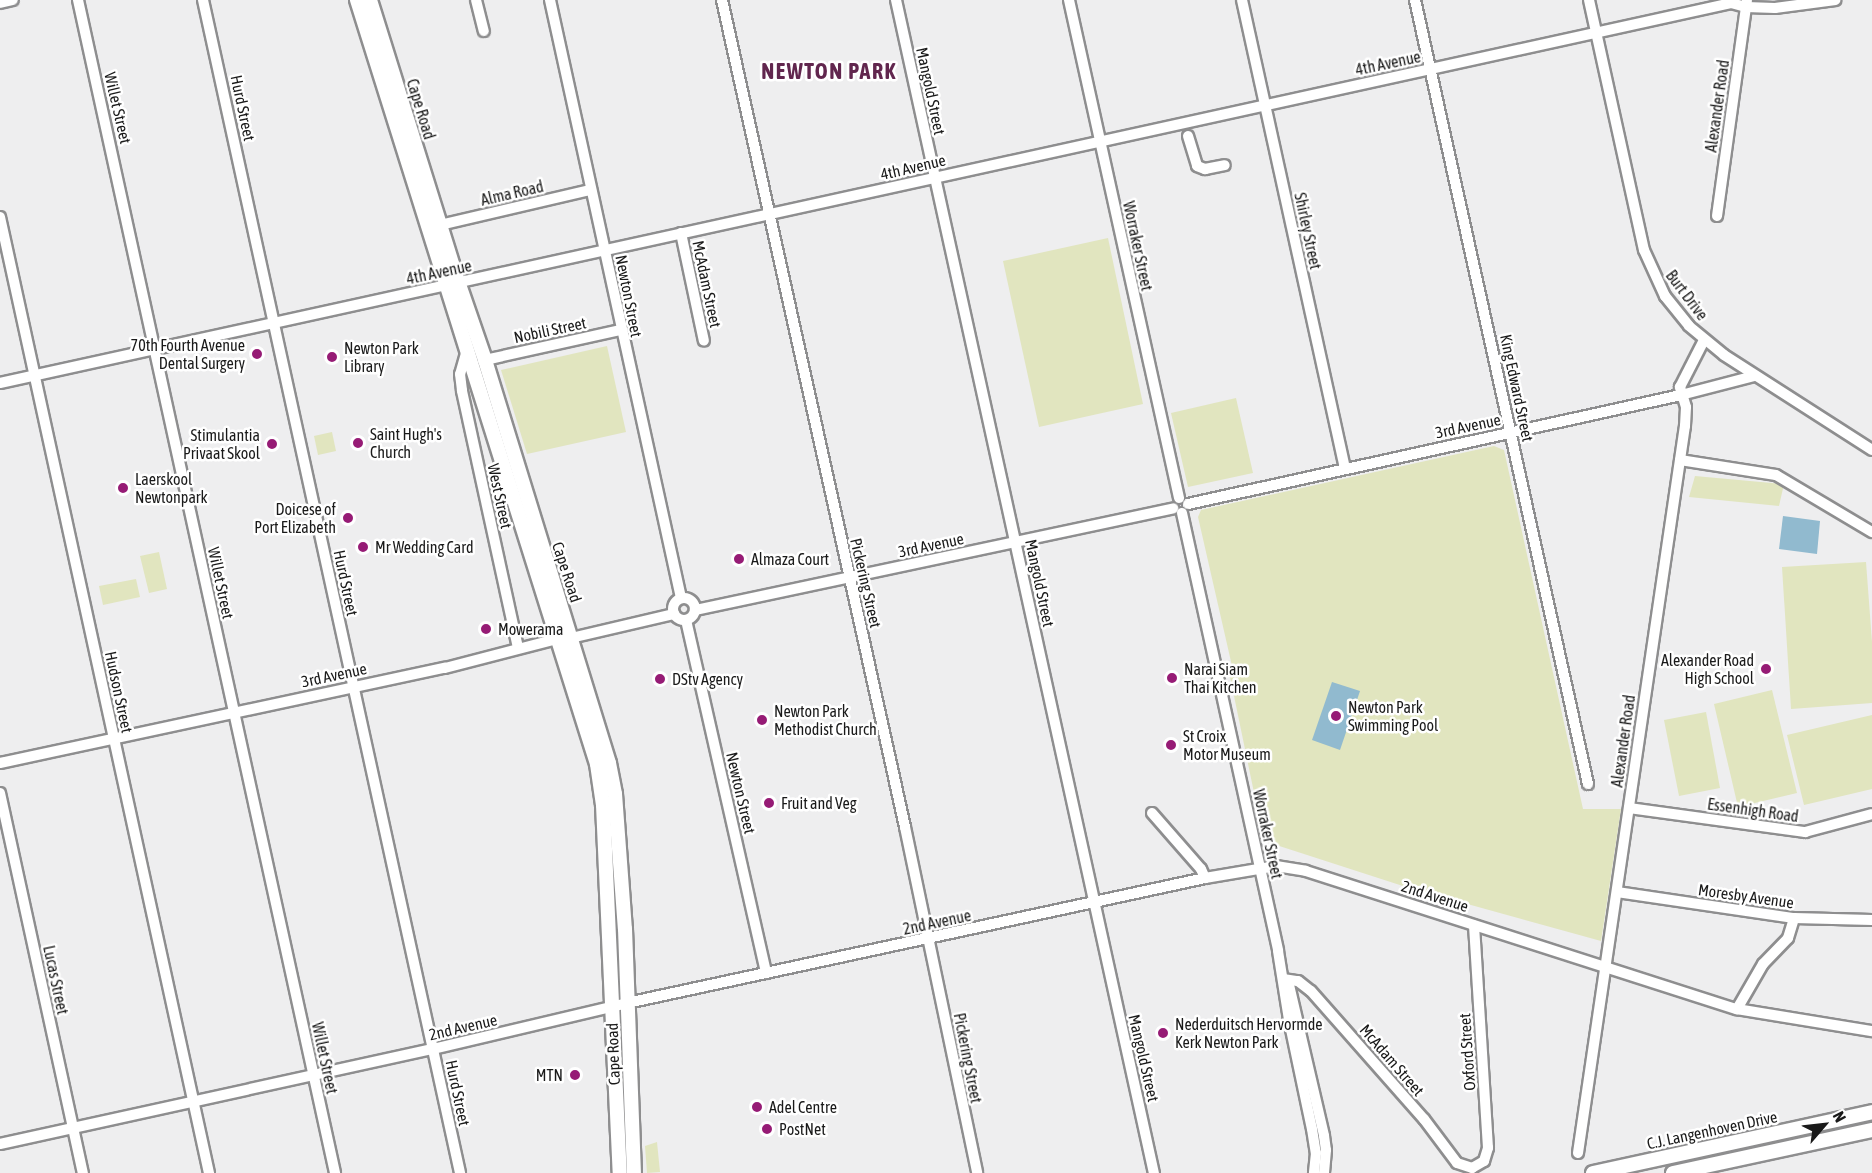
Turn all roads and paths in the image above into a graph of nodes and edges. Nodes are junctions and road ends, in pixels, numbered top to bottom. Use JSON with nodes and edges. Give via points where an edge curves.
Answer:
{"nodes":[{"id":1,"x":13,"y":0,"type":"edge"},
{"id":2,"x":78,"y":0,"type":"edge"},
{"id":3,"x":203,"y":0,"type":"edge"},
{"id":4,"x":357,"y":0,"type":"edge"},
{"id":5,"x":370,"y":0,"type":"edge"},
{"id":6,"x":476,"y":0,"type":"edge"},
{"id":7,"x":550,"y":0,"type":"edge"},
{"id":8,"x":722,"y":0,"type":"edge"},
{"id":9,"x":896,"y":0,"type":"edge"},
{"id":10,"x":1069,"y":0,"type":"edge"},
{"id":11,"x":1242,"y":0,"type":"edge"},
{"id":12,"x":1415,"y":0,"type":"edge"},
{"id":13,"x":1589,"y":0,"type":"edge"},
{"id":14,"x":1835,"y":0,"type":"edge"},
{"id":15,"x":0,"y":3,"type":"edge"},
{"id":16,"x":1746,"y":4,"type":"edge"},
{"id":17,"x":484,"y":31,"type":"dead end"},
{"id":18,"x":1596,"y":32,"type":"junction"},
{"id":19,"x":1431,"y":69,"type":"junction"},
{"id":20,"x":1265,"y":105,"type":"junction"},
{"id":21,"x":1188,"y":136,"type":"dead end"},
{"id":22,"x":1100,"y":141,"type":"junction"},
{"id":23,"x":1225,"y":165,"type":"dead end"},
{"id":24,"x":935,"y":178,"type":"junction"},
{"id":25,"x":591,"y":190,"type":"junction"},
{"id":26,"x":770,"y":215,"type":"junction"},
{"id":27,"x":1717,"y":216,"type":"dead end"},
{"id":28,"x":0,"y":217,"type":"edge"},
{"id":29,"x":440,"y":225,"type":"junction"},
{"id":30,"x":681,"y":233,"type":"junction"},
{"id":31,"x":605,"y":250,"type":"junction"},
{"id":32,"x":453,"y":284,"type":"junction"},
{"id":33,"x":274,"y":322,"type":"junction"},
{"id":34,"x":620,"y":330,"type":"junction"},
{"id":35,"x":1704,"y":340,"type":"junction"},
{"id":36,"x":704,"y":341,"type":"dead end"},
{"id":37,"x":154,"y":348,"type":"junction"},
{"id":38,"x":467,"y":350,"type":"junction"},
{"id":39,"x":485,"y":360,"type":"junction"},
{"id":40,"x":34,"y":375,"type":"junction"},
{"id":41,"x":1754,"y":376,"type":"junction"},
{"id":42,"x":0,"y":383,"type":"edge"},
{"id":43,"x":1681,"y":395,"type":"junction"},
{"id":44,"x":1511,"y":432,"type":"junction"},
{"id":45,"x":1872,"y":450,"type":"edge"},
{"id":46,"x":1680,"y":460,"type":"junction"},
{"id":47,"x":1345,"y":468,"type":"junction"},
{"id":48,"x":1180,"y":506,"type":"junction"},
{"id":49,"x":1872,"y":532,"type":"edge"},
{"id":50,"x":1015,"y":541,"type":"junction"},
{"id":51,"x":850,"y":578,"type":"junction"},
{"id":52,"x":681,"y":598,"type":"junction"},
{"id":53,"x":694,"y":610,"type":"junction"},
{"id":54,"x":674,"y":614,"type":"junction"},
{"id":55,"x":686,"y":620,"type":"junction"},
{"id":56,"x":564,"y":638,"type":"junction"},
{"id":57,"x":518,"y":648,"type":"junction"},
{"id":58,"x":353,"y":686,"type":"junction"},
{"id":59,"x":234,"y":713,"type":"junction"},
{"id":60,"x":114,"y":738,"type":"junction"},
{"id":61,"x":0,"y":763,"type":"edge"},
{"id":62,"x":1588,"y":784,"type":"dead end"},
{"id":63,"x":0,"y":793,"type":"edge"},
{"id":64,"x":1629,"y":808,"type":"junction"},
{"id":65,"x":1152,"y":813,"type":"dead end"},
{"id":66,"x":1872,"y":814,"type":"edge"},
{"id":67,"x":1259,"y":868,"type":"junction"},
{"id":68,"x":1205,"y":878,"type":"junction"},
{"id":69,"x":1617,"y":892,"type":"junction"},
{"id":70,"x":1094,"y":903,"type":"junction"},
{"id":71,"x":1794,"y":918,"type":"junction"},
{"id":72,"x":1872,"y":920,"type":"edge"},
{"id":73,"x":1474,"y":925,"type":"junction"},
{"id":74,"x":929,"y":940,"type":"junction"},
{"id":75,"x":1605,"y":967,"type":"junction"},
{"id":76,"x":765,"y":973,"type":"junction"},
{"id":77,"x":1285,"y":979,"type":"junction"},
{"id":78,"x":627,"y":1003,"type":"junction"},
{"id":79,"x":612,"y":1008,"type":"junction"},
{"id":80,"x":1737,"y":1009,"type":"junction"},
{"id":81,"x":1872,"y":1031,"type":"edge"},
{"id":82,"x":433,"y":1049,"type":"junction"},
{"id":83,"x":313,"y":1075,"type":"junction"},
{"id":84,"x":193,"y":1102,"type":"junction"},
{"id":85,"x":1872,"y":1112,"type":"edge"},
{"id":86,"x":73,"y":1128,"type":"junction"},
{"id":87,"x":1872,"y":1130,"type":"edge"},
{"id":88,"x":0,"y":1144,"type":"edge"},
{"id":89,"x":1578,"y":1153,"type":"dead end"},
{"id":90,"x":1472,"y":1168,"type":"joint"},
{"id":91,"x":83,"y":1173,"type":"edge"},
{"id":92,"x":209,"y":1173,"type":"edge"},
{"id":93,"x":335,"y":1173,"type":"edge"},
{"id":94,"x":460,"y":1173,"type":"edge"},
{"id":95,"x":620,"y":1173,"type":"edge"},
{"id":96,"x":634,"y":1173,"type":"edge"},
{"id":97,"x":977,"y":1173,"type":"edge"},
{"id":98,"x":1154,"y":1173,"type":"edge"},
{"id":99,"x":1314,"y":1173,"type":"edge"},
{"id":100,"x":1324,"y":1173,"type":"edge"},
{"id":101,"x":1593,"y":1173,"type":"edge"},
{"id":102,"x":1673,"y":1173,"type":"edge"}],
"edges":[{"from":1,"to":15,"type":"street"},
{"from":2,"to":37,"type":"street","name":"Willet Street"},
{"from":3,"to":33,"type":"street","name":"Hurd Street"},
{"from":4,"to":32,"type":"main road","name":"Cape Road"},
{"from":5,"to":29,"type":"main road","name":"Cape Road"},
{"from":6,"to":17,"type":"street"},
{"from":7,"to":25,"type":"street","name":"Newton Street"},
{"from":8,"to":26,"type":"street","name":"Pickering Street"},
{"from":9,"to":24,"type":"street","name":"Mangold Street"},
{"from":10,"to":22,"type":"street","name":"Worraker Street"},
{"from":11,"to":20,"type":"street","name":"Shirley Street"},
{"from":12,"to":19,"type":"street","name":"King Edward Street"},
{"from":13,"to":18,"type":"street","name":"Burt Drive"},
{"from":14,"to":16,"type":"street","name":"4th Avenue","via":[[1807,6]]},
{"from":16,"to":18,"type":"street","name":"4th Avenue","via":[[1731,3]]},
{"from":16,"to":27,"type":"street","name":"Alexander Road"},
{"from":18,"to":19,"type":"street","name":"4th Avenue"},
{"from":18,"to":35,"type":"street","name":"Burt Drive","via":[[1648,264],[1665,296]]},
{"from":19,"to":20,"type":"street","name":"4th Avenue"},
{"from":19,"to":44,"type":"street","name":"King Edward Street"},
{"from":20,"to":22,"type":"street","name":"4th Avenue"},
{"from":20,"to":47,"type":"street","name":"Shirley Street"},
{"from":21,"to":23,"type":"street","via":[[1200,168]]},
{"from":22,"to":24,"type":"street","name":"4th Avenue"},
{"from":22,"to":48,"type":"street","name":"Worraker Street"},
{"from":24,"to":26,"type":"street","name":"4th Avenue"},
{"from":24,"to":50,"type":"street","name":"Mangold Street"},
{"from":25,"to":29,"type":"street","name":"Alma Road"},
{"from":25,"to":31,"type":"street","name":"Newton Street"},
{"from":26,"to":30,"type":"street","name":"4th Avenue"},
{"from":26,"to":51,"type":"street","name":"Pickering Street"},
{"from":28,"to":40,"type":"street","name":"Hudson Street"},
{"from":29,"to":32,"type":"main road","name":"Cape Road"},
{"from":30,"to":31,"type":"street","name":"4th Avenue"},
{"from":30,"to":36,"type":"street","name":"McAdam Street"},
{"from":31,"to":32,"type":"street","name":"4th Avenue"},
{"from":31,"to":34,"type":"street","name":"Newton Street"},
{"from":32,"to":33,"type":"street","name":"4th Avenue"},
{"from":32,"to":38,"type":"main road","name":"Cape Road"},
{"from":32,"to":39,"type":"main road","name":"Cape Road"},
{"from":33,"to":37,"type":"street","name":"4th Avenue"},
{"from":33,"to":58,"type":"street","name":"Hurd Street"},
{"from":34,"to":39,"type":"street","name":"Nobili Street"},
{"from":34,"to":52,"type":"street","name":"Newton Street"},
{"from":35,"to":41,"type":"street","name":"Burt Drive"},
{"from":35,"to":43,"type":"street","name":"Alexander Road","via":[[1682,383]]},
{"from":37,"to":40,"type":"street","name":"4th Avenue"},
{"from":37,"to":59,"type":"street","name":"Willet Street"},
{"from":38,"to":56,"type":"main road","name":"Cape Road"},
{"from":38,"to":57,"type":"street","name":"West Street","via":[[460,375]]},
{"from":39,"to":56,"type":"main road","name":"Cape Road"},
{"from":40,"to":42,"type":"street","name":"4th Avenue"},
{"from":40,"to":60,"type":"street","name":"Hudson Street"},
{"from":41,"to":43,"type":"street","name":"3rd Avenue"},
{"from":41,"to":45,"type":"street","name":"Burt Drive"},
{"from":43,"to":44,"type":"street","name":"3rd Avenue"},
{"from":43,"to":46,"type":"street","name":"Alexander Road","via":[[1687,412]]},
{"from":44,"to":47,"type":"street","name":"3rd Avenue"},
{"from":44,"to":62,"type":"street","name":"King Edward Street"},
{"from":46,"to":49,"type":"street","via":[[1776,475]]},
{"from":46,"to":64,"type":"street","name":"Alexander Road"},
{"from":47,"to":48,"type":"street","name":"3rd Avenue"},
{"from":48,"to":50,"type":"street","name":"3rd Avenue"},
{"from":48,"to":67,"type":"street","name":"Worraker Street"},
{"from":50,"to":51,"type":"street","name":"3rd Avenue"},
{"from":50,"to":70,"type":"street","name":"Mangold Street"},
{"from":51,"to":53,"type":"street","name":"3rd Avenue"},
{"from":51,"to":74,"type":"street","name":"Pickering Street"},
{"from":52,"to":53,"type":"street","via":[[691,601]]},
{"from":52,"to":54,"type":"street","via":[[673,604]]},
{"from":53,"to":55,"type":"street"},
{"from":54,"to":55,"type":"street"},
{"from":54,"to":56,"type":"street","name":"3rd Avenue"},
{"from":55,"to":76,"type":"street","name":"Newton Street"},
{"from":56,"to":57,"type":"street","name":"3rd Avenue"},
{"from":56,"to":78,"type":"main road","name":"Cape Road","via":[[601,732],[615,794]]},
{"from":56,"to":79,"type":"main road","name":"Cape Road","via":[[603,805]]},
{"from":57,"to":58,"type":"street","name":"3rd Avenue","via":[[445,668]]},
{"from":58,"to":59,"type":"street","name":"3rd Avenue"},
{"from":58,"to":82,"type":"street","name":"Hurd Street"},
{"from":59,"to":60,"type":"street","name":"3rd Avenue"},
{"from":59,"to":83,"type":"street","name":"Willet Street"},
{"from":60,"to":61,"type":"street","name":"3rd Avenue"},
{"from":60,"to":84,"type":"street","name":"Hudson Street"},
{"from":63,"to":86,"type":"street","name":"Lucas Street"},
{"from":64,"to":66,"type":"street","name":"Essenhigh Road","via":[[1804,832]]},
{"from":64,"to":69,"type":"street","name":"Alexander Road"},
{"from":65,"to":68,"type":"street","via":[[1201,868]]},
{"from":67,"to":68,"type":"street","name":"2nd Avenue"},
{"from":67,"to":73,"type":"street","name":"2nd Avenue","via":[[1284,866],[1306,871]]},
{"from":67,"to":77,"type":"street","name":"Worraker Street"},
{"from":68,"to":70,"type":"street","name":"2nd Avenue"},
{"from":69,"to":71,"type":"street","name":"Moresby Avenue"},
{"from":69,"to":75,"type":"street","name":"Alexander Road"},
{"from":70,"to":74,"type":"street","name":"2nd Avenue"},
{"from":70,"to":98,"type":"street","name":"Mangold Street"},
{"from":71,"to":72,"type":"street","name":"Moresby Avenue"},
{"from":71,"to":80,"type":"street","via":[[1788,938],[1763,964]]},
{"from":73,"to":75,"type":"street","name":"2nd Avenue"},
{"from":73,"to":90,"type":"street","name":"Oxford Street","via":[[1488,1148],[1484,1161]]},
{"from":74,"to":76,"type":"street","name":"2nd Avenue"},
{"from":74,"to":97,"type":"street","name":"Pickering Street"},
{"from":75,"to":80,"type":"street","name":"2nd Avenue"},
{"from":75,"to":89,"type":"street","name":"Alexander Road"},
{"from":76,"to":78,"type":"street","name":"2nd Avenue"},
{"from":77,"to":90,"type":"street","name":"McAdam Street","via":[[1298,981],[1311,991],[1424,1119],[1457,1163]]},
{"from":77,"to":99,"type":"street","name":"Worraker Street","via":[[1316,1153]]},
{"from":77,"to":100,"type":"street","name":"Worraker Street","via":[[1324,1136]]},
{"from":78,"to":79,"type":"street","name":"2nd Avenue"},
{"from":78,"to":96,"type":"main road","name":"Cape Road"},
{"from":79,"to":82,"type":"street","name":"2nd Avenue"},
{"from":79,"to":95,"type":"main road","name":"Cape Road"},
{"from":80,"to":81,"type":"street","name":"2nd Avenue"},
{"from":82,"to":83,"type":"street","name":"2nd Avenue"},
{"from":82,"to":94,"type":"street","name":"Hurd Street"},
{"from":83,"to":84,"type":"street","name":"2nd Avenue"},
{"from":83,"to":93,"type":"street","name":"Willet Street"},
{"from":84,"to":86,"type":"street","name":"2nd Avenue"},
{"from":84,"to":92,"type":"street","name":"Hudson Street"},
{"from":85,"to":101,"type":"main road","name":"C.J. Langenhoven Drive"},
{"from":86,"to":88,"type":"street","name":"2nd Avenue"},
{"from":86,"to":91,"type":"street","name":"Lucas Street"},
{"from":87,"to":102,"type":"main road","name":"C.J. Langenhoven Drive"}]}
